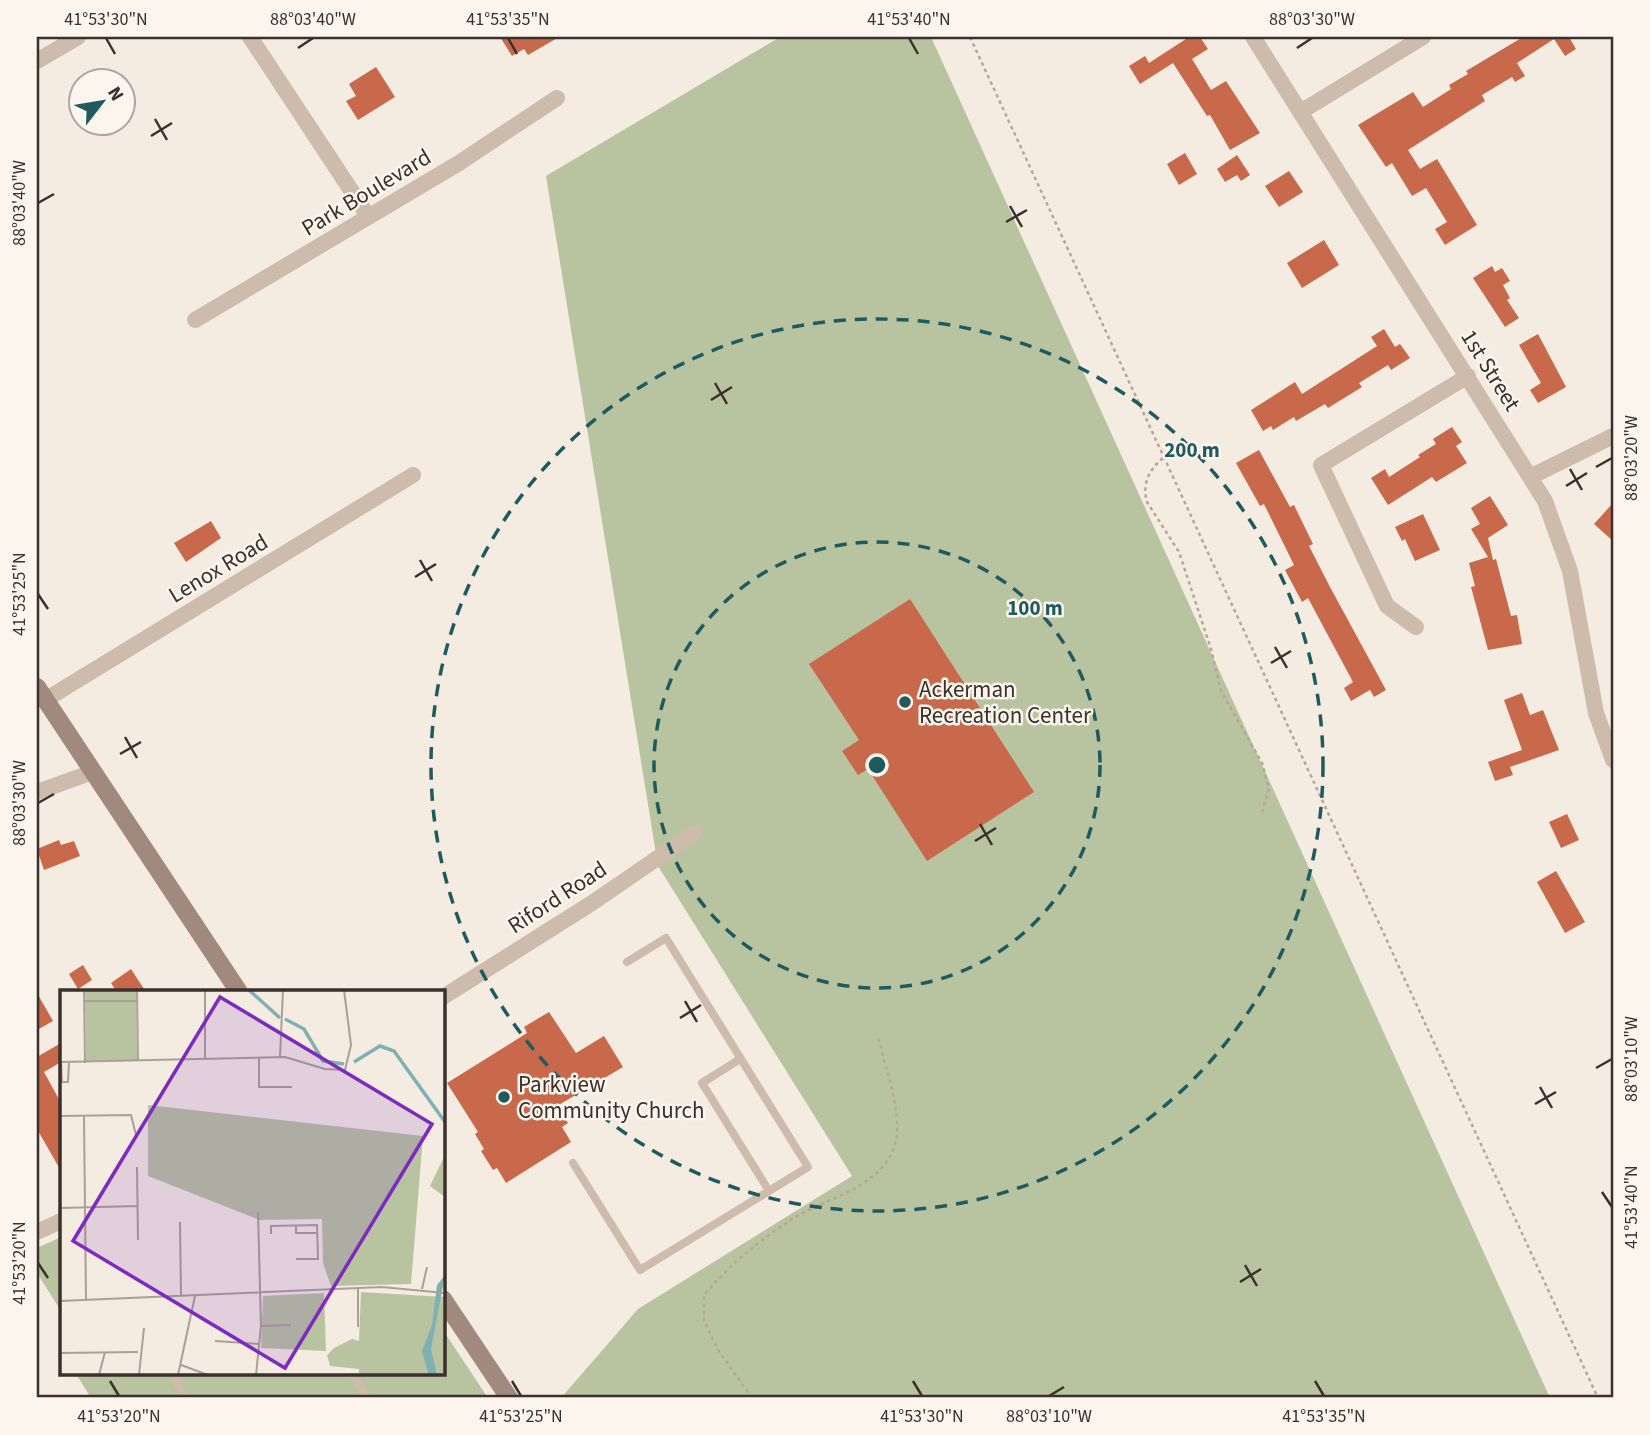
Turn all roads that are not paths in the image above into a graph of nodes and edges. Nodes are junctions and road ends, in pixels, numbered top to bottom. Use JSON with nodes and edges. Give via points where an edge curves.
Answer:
{"nodes":[{"id":1,"x":78,"y":37,"type":"edge"},
{"id":2,"x":250,"y":37,"type":"edge"},
{"id":3,"x":1253,"y":37,"type":"edge"},
{"id":4,"x":1423,"y":37,"type":"edge"},
{"id":5,"x":37,"y":61,"type":"edge"},
{"id":6,"x":557,"y":98,"type":"dead end"},
{"id":7,"x":1301,"y":111,"type":"junction"},
{"id":8,"x":368,"y":216,"type":"junction"},
{"id":9,"x":195,"y":320,"type":"dead end"},
{"id":10,"x":1468,"y":376,"type":"junction"},
{"id":11,"x":1613,"y":436,"type":"edge"},
{"id":12,"x":414,"y":475,"type":"dead end"},
{"id":13,"x":1530,"y":477,"type":"junction"},
{"id":14,"x":1416,"y":627,"type":"dead end"},
{"id":15,"x":41,"y":694,"type":"edge"},
{"id":16,"x":1613,"y":760,"type":"edge"},
{"id":17,"x":93,"y":772,"type":"junction"},
{"id":18,"x":37,"y":792,"type":"edge"},
{"id":19,"x":694,"y":833,"type":"dead end"},
{"id":20,"x":627,"y":962,"type":"dead end"},
{"id":21,"x":238,"y":990,"type":"edge"},
{"id":22,"x":444,"y":996,"type":"edge"},
{"id":23,"x":740,"y":1059,"type":"junction"},
{"id":24,"x":573,"y":1163,"type":"dead end"},
{"id":25,"x":769,"y":1191,"type":"junction"},
{"id":26,"x":60,"y":1221,"type":"edge"},
{"id":27,"x":39,"y":1227,"type":"edge"},
{"id":28,"x":444,"y":1300,"type":"edge"},
{"id":29,"x":178,"y":1376,"type":"edge"},
{"id":30,"x":354,"y":1376,"type":"edge"},
{"id":31,"x":184,"y":1398,"type":"edge"},
{"id":32,"x":367,"y":1398,"type":"edge"},
{"id":33,"x":509,"y":1398,"type":"edge"}],
"edges":[{"from":1,"to":5,"type":"street"},
{"from":2,"to":8,"type":"street"},
{"from":3,"to":7,"type":"street","name":"1st Street"},
{"from":4,"to":7,"type":"street"},
{"from":6,"to":8,"type":"street","name":"Park Boulevard"},
{"from":7,"to":10,"type":"street","name":"1st Street"},
{"from":8,"to":9,"type":"street","name":"Park Boulevard"},
{"from":10,"to":13,"type":"street","name":"1st Street"},
{"from":10,"to":14,"type":"street","via":[[1321,465],[1387,606]]},
{"from":11,"to":13,"type":"street"},
{"from":12,"to":15,"type":"street","name":"Lenox Road"},
{"from":13,"to":16,"type":"street","name":"1st Street","via":[[1545,501],[1570,571],[1596,712]]},
{"from":15,"to":17,"type":"main road"},
{"from":17,"to":18,"type":"street"},
{"from":17,"to":21,"type":"main road"},
{"from":19,"to":22,"type":"street","name":"Riford Road"},
{"from":20,"to":23,"type":"lane","via":[[666,938]]},
{"from":23,"to":25,"type":"lane","via":[[702,1083]]},
{"from":23,"to":25,"type":"lane","via":[[808,1167]]},
{"from":24,"to":25,"type":"lane","via":[[640,1270]]},
{"from":26,"to":27,"type":"street"},
{"from":28,"to":33,"type":"main road"},
{"from":29,"to":31,"type":"lane"},
{"from":30,"to":32,"type":"lane"}]}
